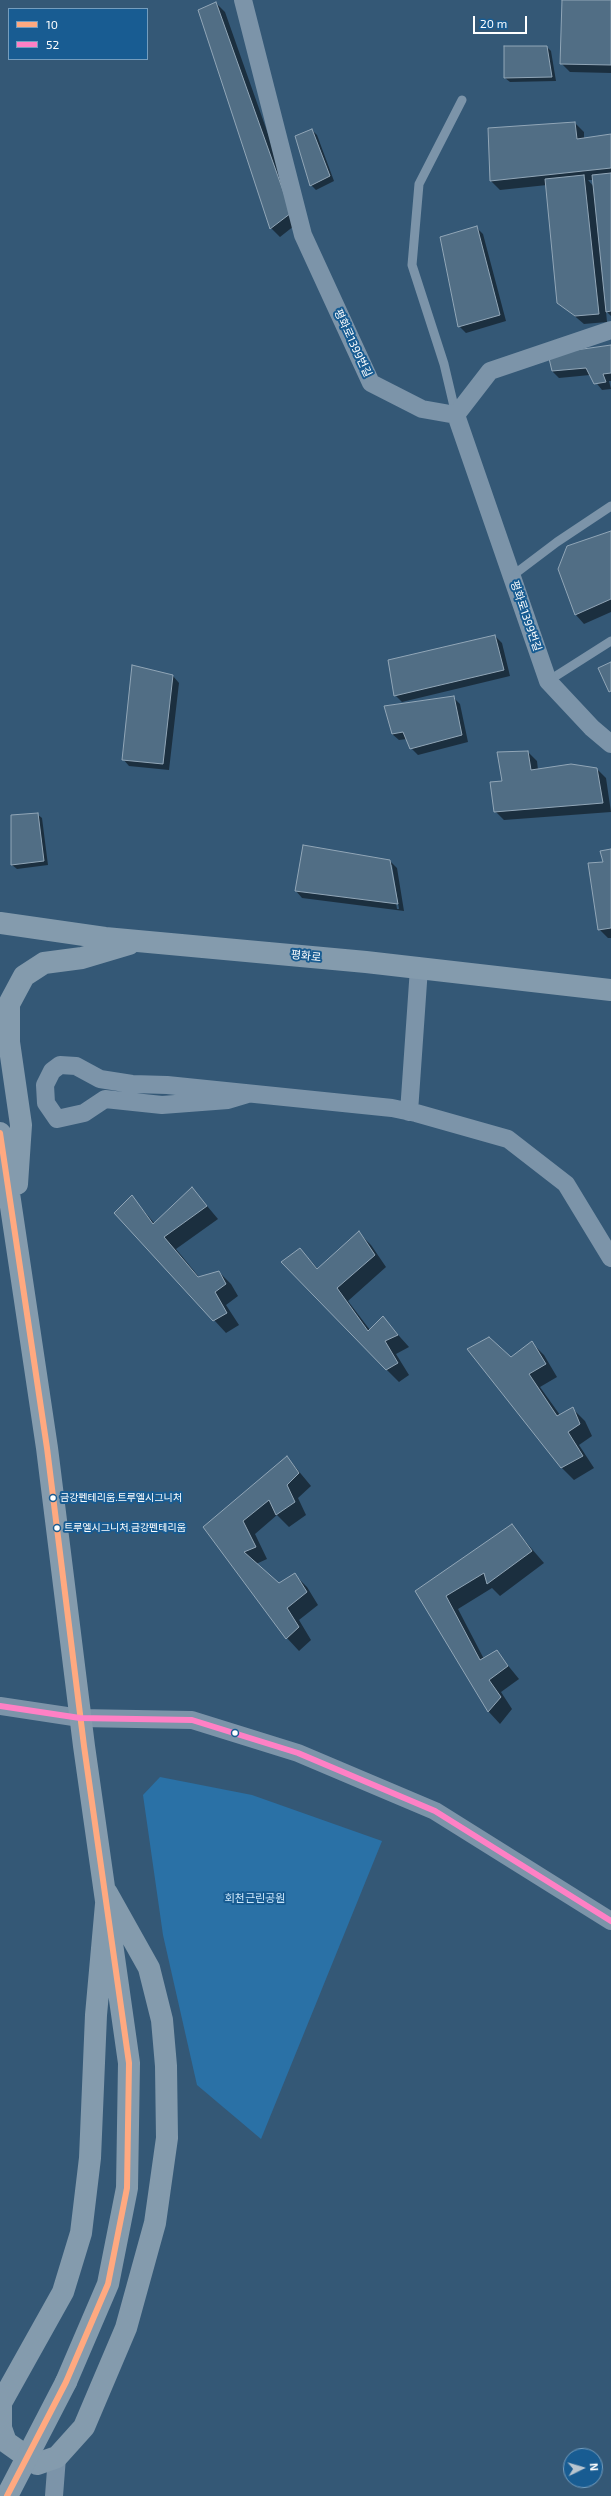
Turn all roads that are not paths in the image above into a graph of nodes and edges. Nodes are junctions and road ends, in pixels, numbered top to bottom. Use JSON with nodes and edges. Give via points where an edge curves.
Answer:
{"nodes":[{"id":1,"x":243,"y":0,"type":"edge"},
{"id":2,"x":462,"y":100,"type":"dead end"},
{"id":3,"x":611,"y":330,"type":"edge"},
{"id":4,"x":456,"y":415,"type":"junction"},
{"id":5,"x":611,"y":506,"type":"edge"},
{"id":6,"x":512,"y":576,"type":"junction"},
{"id":7,"x":611,"y":641,"type":"edge"},
{"id":8,"x":548,"y":681,"type":"junction"},
{"id":9,"x":611,"y":744,"type":"edge"},
{"id":10,"x":0,"y":923,"type":"edge"},
{"id":11,"x":141,"y":941,"type":"junction"},
{"id":12,"x":419,"y":968,"type":"junction"},
{"id":13,"x":611,"y":990,"type":"edge"},
{"id":14,"x":248,"y":1094,"type":"junction"},
{"id":15,"x":409,"y":1112,"type":"junction"},
{"id":16,"x":0,"y":1133,"type":"edge"},
{"id":17,"x":2,"y":1154,"type":"edge"},
{"id":18,"x":14,"y":1230,"type":"junction"},
{"id":19,"x":611,"y":1258,"type":"edge"},
{"id":20,"x":0,"y":1706,"type":"edge"},
{"id":21,"x":80,"y":1718,"type":"junction"},
{"id":22,"x":107,"y":1893,"type":"junction"},
{"id":23,"x":611,"y":1922,"type":"edge"},
{"id":24,"x":57,"y":2458,"type":"junction"},
{"id":25,"x":6,"y":2496,"type":"edge"},
{"id":26,"x":54,"y":2496,"type":"edge"}],
"edges":[{"from":1,"to":4,"type":"street","name":"평화로1399번길","via":[[303,234],[371,383],[422,409]]},
{"from":2,"to":4,"type":"lane","via":[[419,184],[412,265],[444,364]]},
{"from":3,"to":4,"type":"street","via":[[490,371]]},
{"from":4,"to":6,"type":"street","name":"평화로1399번길"},
{"from":5,"to":6,"type":"lane"},
{"from":6,"to":8,"type":"street","name":"평화로1399번길"},
{"from":7,"to":8,"type":"lane"},
{"from":8,"to":9,"type":"street","name":"평화로1399번길","via":[[592,728]]},
{"from":10,"to":11,"type":"main road","name":"평화로"},
{"from":11,"to":12,"type":"main road","name":"평화로"},
{"from":11,"to":18,"type":"main road","via":[[82,958],[44,963],[24,976],[9,1004],[9,1042],[20,1124]]},
{"from":12,"to":13,"type":"main road","name":"평화로"},
{"from":12,"to":15,"type":"street"},
{"from":14,"to":14,"type":"street","via":[[100,1080],[76,1066],[60,1065],[52,1071],[45,1085],[46,1102],[57,1119],[84,1113],[105,1099],[162,1105],[228,1100]]},
{"from":14,"to":15,"type":"street"},
{"from":15,"to":19,"type":"street","via":[[508,1139],[566,1184]]},
{"from":16,"to":17,"type":"main road"},
{"from":17,"to":18,"type":"main road"},
{"from":18,"to":21,"type":"main road","via":[[47,1448]]},
{"from":20,"to":21,"type":"street"},
{"from":21,"to":22,"type":"main road"},
{"from":21,"to":23,"type":"street","via":[[192,1720],[298,1753],[435,1812]]},
{"from":22,"to":24,"type":"main road","via":[[149,1968],[162,2020],[168,2138],[155,2223],[126,2328],[84,2427]]},
{"from":22,"to":24,"type":"main road","via":[[96,2015],[90,2158],[81,2233],[63,2292],[1,2403],[1,2428],[6,2442],[37,2464]]},
{"from":22,"to":25,"type":"main road","bridge":true,"via":[[129,2063],[127,2188],[108,2284],[66,2382]]},
{"from":24,"to":26,"type":"street"}]}
